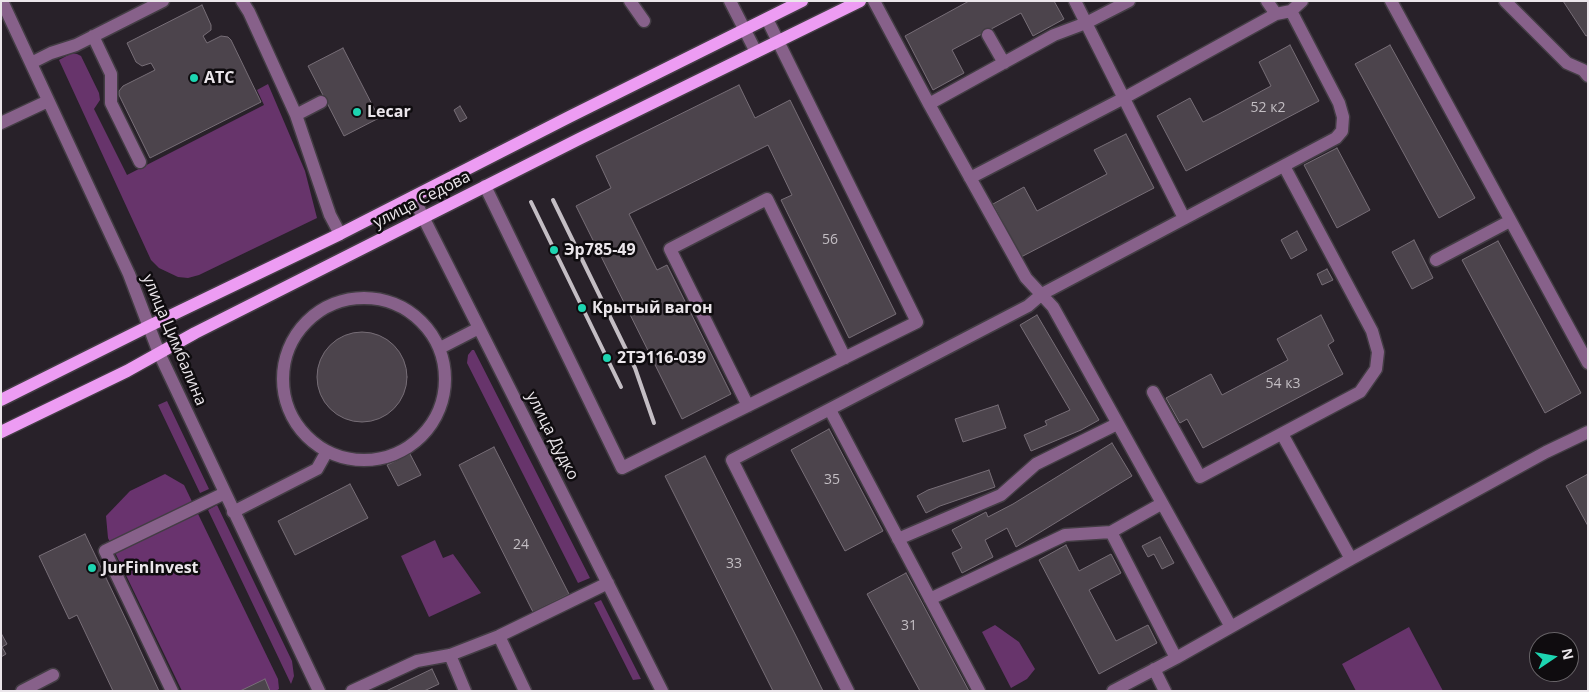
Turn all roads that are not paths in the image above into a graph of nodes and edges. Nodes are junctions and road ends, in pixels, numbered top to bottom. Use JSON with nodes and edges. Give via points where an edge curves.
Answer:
{"nodes":[{"id":1,"x":2,"y":1,"type":"edge"},
{"id":2,"x":163,"y":1,"type":"edge"},
{"id":3,"x":242,"y":1,"type":"edge"},
{"id":4,"x":630,"y":1,"type":"edge"},
{"id":5,"x":730,"y":1,"type":"edge"},
{"id":6,"x":802,"y":1,"type":"edge"},
{"id":7,"x":860,"y":1,"type":"edge"},
{"id":8,"x":874,"y":1,"type":"edge"},
{"id":9,"x":1075,"y":1,"type":"edge"},
{"id":10,"x":1129,"y":1,"type":"edge"},
{"id":11,"x":1267,"y":1,"type":"edge"},
{"id":12,"x":1302,"y":1,"type":"edge"},
{"id":13,"x":1391,"y":1,"type":"edge"},
{"id":14,"x":1505,"y":1,"type":"edge"},
{"id":15,"x":1291,"y":11,"type":"junction"},
{"id":16,"x":1276,"y":14,"type":"junction"},
{"id":17,"x":767,"y":19,"type":"junction"},
{"id":18,"x":644,"y":21,"type":"dead end"},
{"id":19,"x":1086,"y":23,"type":"junction"},
{"id":20,"x":744,"y":30,"type":"junction"},
{"id":21,"x":988,"y":35,"type":"dead end"},
{"id":22,"x":93,"y":36,"type":"junction"},
{"id":23,"x":779,"y":42,"type":"junction"},
{"id":24,"x":756,"y":52,"type":"junction"},
{"id":25,"x":1004,"y":63,"type":"junction"},
{"id":26,"x":31,"y":64,"type":"junction"},
{"id":27,"x":1586,"y":71,"type":"edge"},
{"id":28,"x":1124,"y":98,"type":"junction"},
{"id":29,"x":48,"y":101,"type":"junction"},
{"id":30,"x":322,"y":102,"type":"dead end"},
{"id":31,"x":929,"y":104,"type":"junction"},
{"id":32,"x":296,"y":115,"type":"junction"},
{"id":33,"x":1,"y":123,"type":"edge"},
{"id":34,"x":140,"y":162,"type":"dead end"},
{"id":35,"x":1284,"y":166,"type":"junction"},
{"id":36,"x":970,"y":178,"type":"junction"},
{"id":37,"x":484,"y":186,"type":"junction"},
{"id":38,"x":413,"y":197,"type":"junction"},
{"id":39,"x":423,"y":218,"type":"junction"},
{"id":40,"x":1184,"y":218,"type":"junction"},
{"id":41,"x":1510,"y":221,"type":"junction"},
{"id":42,"x":340,"y":234,"type":"junction"},
{"id":43,"x":1436,"y":260,"type":"dead end"},
{"id":44,"x":1042,"y":294,"type":"junction"},
{"id":45,"x":149,"y":326,"type":"junction"},
{"id":46,"x":479,"y":328,"type":"junction"},
{"id":47,"x":440,"y":348,"type":"junction"},
{"id":48,"x":159,"y":353,"type":"junction"},
{"id":49,"x":845,"y":358,"type":"junction"},
{"id":50,"x":1588,"y":363,"type":"edge"},
{"id":51,"x":1153,"y":392,"type":"dead end"},
{"id":52,"x":1,"y":400,"type":"edge"},
{"id":53,"x":748,"y":406,"type":"junction"},
{"id":54,"x":830,"y":410,"type":"junction"},
{"id":55,"x":1117,"y":424,"type":"junction"},
{"id":56,"x":1,"y":432,"type":"edge"},
{"id":57,"x":1588,"y":432,"type":"edge"},
{"id":58,"x":1282,"y":434,"type":"junction"},
{"id":59,"x":326,"y":453,"type":"junction"},
{"id":60,"x":225,"y":493,"type":"junction"},
{"id":61,"x":1161,"y":504,"type":"junction"},
{"id":62,"x":234,"y":512,"type":"junction"},
{"id":63,"x":1111,"y":532,"type":"junction"},
{"id":64,"x":898,"y":539,"type":"junction"},
{"id":65,"x":1351,"y":559,"type":"junction"},
{"id":66,"x":608,"y":583,"type":"junction"},
{"id":67,"x":930,"y":599,"type":"junction"},
{"id":68,"x":1231,"y":627,"type":"junction"},
{"id":69,"x":499,"y":636,"type":"junction"},
{"id":70,"x":450,"y":655,"type":"junction"},
{"id":71,"x":1176,"y":658,"type":"junction"},
{"id":72,"x":1154,"y":669,"type":"junction"},
{"id":73,"x":53,"y":675,"type":"dead end"},
{"id":74,"x":22,"y":691,"type":"edge"},
{"id":75,"x":172,"y":691,"type":"edge"},
{"id":76,"x":319,"y":691,"type":"edge"},
{"id":77,"x":352,"y":691,"type":"edge"},
{"id":78,"x":465,"y":691,"type":"edge"},
{"id":79,"x":525,"y":691,"type":"edge"},
{"id":80,"x":662,"y":691,"type":"edge"},
{"id":81,"x":848,"y":691,"type":"edge"},
{"id":82,"x":979,"y":691,"type":"edge"},
{"id":83,"x":1113,"y":691,"type":"edge"},
{"id":84,"x":1165,"y":691,"type":"edge"}],
"edges":[{"from":1,"to":26,"type":"street","name":"улица Цимбалина"},
{"from":2,"to":22,"type":"street"},
{"from":3,"to":32,"type":"street"},
{"from":4,"to":18,"type":"street"},
{"from":5,"to":20,"type":"street"},
{"from":6,"to":17,"type":"main road","name":"улица Седова"},
{"from":7,"to":23,"type":"main road","name":"улица Седова"},
{"from":8,"to":31,"type":"street"},
{"from":9,"to":19,"type":"street"},
{"from":10,"to":19,"type":"street"},
{"from":11,"to":16,"type":"street"},
{"from":12,"to":15,"type":"street"},
{"from":13,"to":41,"type":"street"},
{"from":14,"to":27,"type":"street","via":[[1567,62]]},
{"from":15,"to":16,"type":"street"},
{"from":15,"to":35,"type":"street","via":[[1339,102],[1343,117],[1342,131],[1336,138]]},
{"from":16,"to":28,"type":"street"},
{"from":17,"to":20,"type":"main road","name":"улица Седова"},
{"from":17,"to":23,"type":"street"},
{"from":19,"to":25,"type":"street","via":[[1054,35]]},
{"from":19,"to":28,"type":"street"},
{"from":20,"to":24,"type":"street"},
{"from":20,"to":38,"type":"main road","name":"улица Седова"},
{"from":21,"to":25,"type":"street"},
{"from":22,"to":26,"type":"street"},
{"from":22,"to":34,"type":"street","via":[[111,74],[111,103]]},
{"from":23,"to":24,"type":"main road","name":"улица Седова"},
{"from":23,"to":49,"type":"street","via":[[917,322]]},
{"from":24,"to":37,"type":"main road","name":"улица Седова"},
{"from":25,"to":31,"type":"street"},
{"from":26,"to":29,"type":"street","name":"улица Цимбалина"},
{"from":28,"to":36,"type":"street"},
{"from":28,"to":40,"type":"street"},
{"from":29,"to":33,"type":"street"},
{"from":29,"to":45,"type":"street","name":"улица Цимбалина","via":[[129,274]]},
{"from":30,"to":32,"type":"street"},
{"from":31,"to":36,"type":"street"},
{"from":32,"to":42,"type":"street","via":[[330,215]]},
{"from":35,"to":40,"type":"street"},
{"from":35,"to":58,"type":"street","via":[[1372,331],[1378,352],[1376,369],[1360,392]]},
{"from":36,"to":44,"type":"street","via":[[1026,278]]},
{"from":37,"to":39,"type":"main road","name":"улица Седова"},
{"from":37,"to":53,"type":"street","via":[[622,468]]},
{"from":38,"to":39,"type":"street","name":"улица Дудко"},
{"from":38,"to":42,"type":"main road","name":"улица Седова"},
{"from":39,"to":46,"type":"street","name":"улица Дудко"},
{"from":39,"to":48,"type":"main road","name":"улица Седова"},
{"from":40,"to":44,"type":"street"},
{"from":41,"to":43,"type":"street"},
{"from":41,"to":50,"type":"street"},
{"from":42,"to":45,"type":"main road","name":"улица Седова"},
{"from":44,"to":54,"type":"street","via":[[1028,306]]},
{"from":44,"to":55,"type":"street","via":[[1053,307]]},
{"from":45,"to":48,"type":"street","name":"улица Цимбалина"},
{"from":45,"to":52,"type":"main road","name":"улица Седова"},
{"from":46,"to":47,"type":"street"},
{"from":46,"to":66,"type":"street","name":"улица Дудко"},
{"from":47,"to":59,"type":"street","via":[[445,364],[446,392],[437,418],[426,435],[370,462],[355,462]]},
{"from":47,"to":59,"type":"street","via":[[421,320],[384,300],[343,301],[319,312],[302,327],[285,361],[284,394],[299,429]]},
{"from":48,"to":56,"type":"main road","name":"улица Седова"},
{"from":48,"to":60,"type":"street","name":"улица Цимбалина"},
{"from":49,"to":53,"type":"street"},
{"from":49,"to":53,"type":"street","via":[[767,199],[670,248]]},
{"from":51,"to":58,"type":"street","via":[[1200,477]]},
{"from":54,"to":64,"type":"street"},
{"from":54,"to":81,"type":"street","via":[[732,460]]},
{"from":55,"to":61,"type":"street"},
{"from":55,"to":64,"type":"street","via":[[1036,464],[1002,495]]},
{"from":57,"to":65,"type":"street"},
{"from":58,"to":65,"type":"street"},
{"from":59,"to":62,"type":"street","via":[[317,469]]},
{"from":60,"to":62,"type":"street","name":"улица Цимбалина"},
{"from":60,"to":75,"type":"street","via":[[105,551]]},
{"from":61,"to":63,"type":"street"},
{"from":61,"to":68,"type":"street"},
{"from":62,"to":76,"type":"street","name":"улица Цимбалина"},
{"from":63,"to":67,"type":"street","via":[[1065,535]]},
{"from":63,"to":71,"type":"street"},
{"from":64,"to":67,"type":"street"},
{"from":65,"to":68,"type":"street"},
{"from":66,"to":69,"type":"street"},
{"from":66,"to":80,"type":"street","name":"улица Дудко"},
{"from":67,"to":82,"type":"street"},
{"from":68,"to":71,"type":"street"},
{"from":69,"to":70,"type":"street"},
{"from":69,"to":79,"type":"street"},
{"from":70,"to":77,"type":"street","via":[[417,661]]},
{"from":70,"to":78,"type":"street"},
{"from":71,"to":72,"type":"street"},
{"from":72,"to":83,"type":"street"},
{"from":72,"to":84,"type":"street"},
{"from":73,"to":74,"type":"street"}]}
